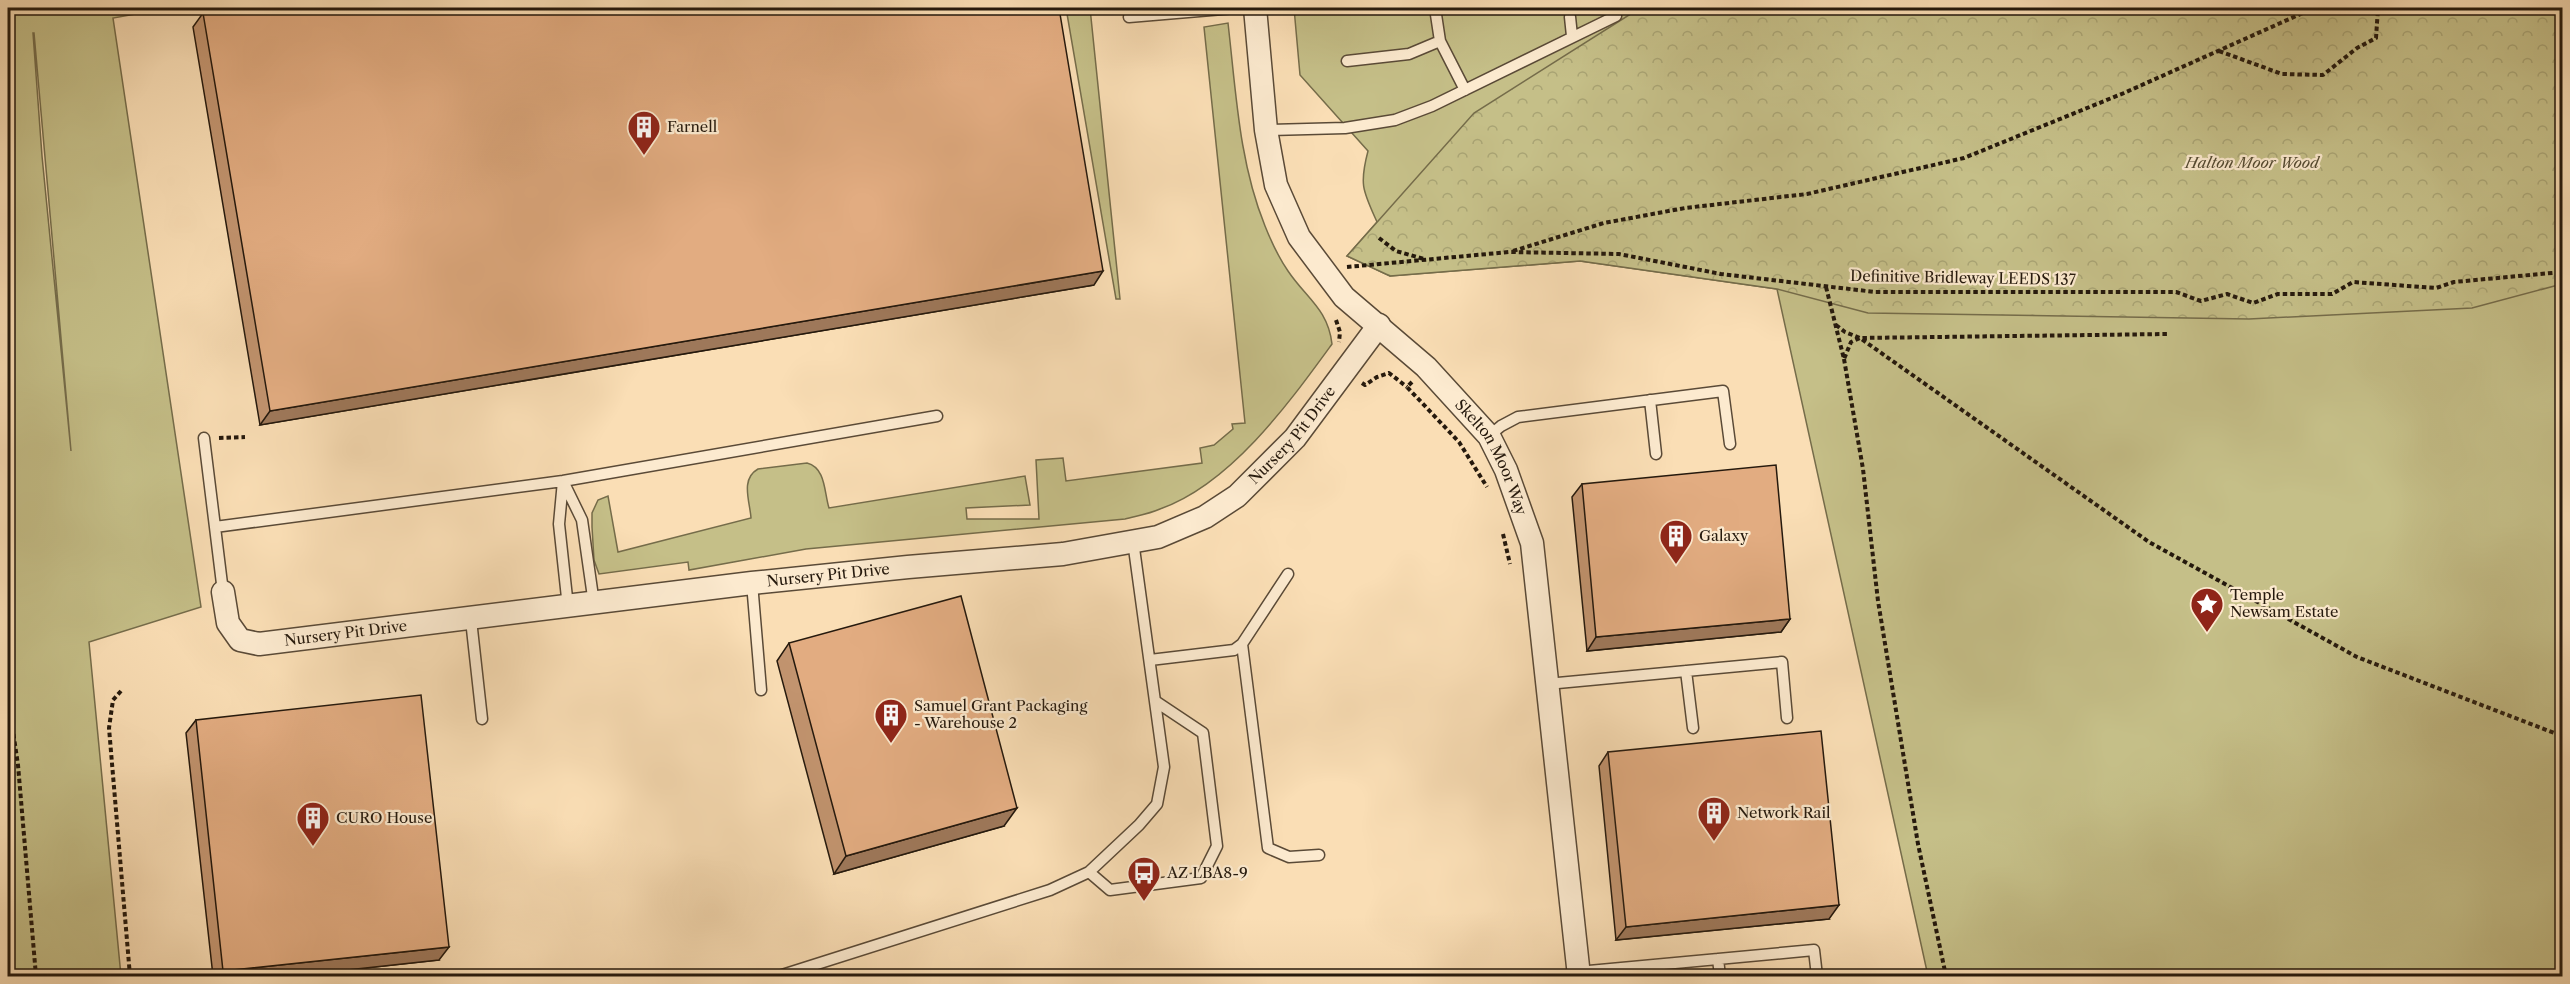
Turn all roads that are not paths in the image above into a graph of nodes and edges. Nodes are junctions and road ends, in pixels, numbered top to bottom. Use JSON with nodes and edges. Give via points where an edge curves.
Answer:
{"nodes":[{"id":1,"x":1235,"y":8,"type":"edge"},
{"id":2,"x":1255,"y":8,"type":"edge"},
{"id":3,"x":1435,"y":8,"type":"edge"},
{"id":4,"x":1616,"y":16,"type":"dead end"},
{"id":5,"x":1129,"y":17,"type":"dead end"},
{"id":6,"x":1570,"y":17,"type":"dead end"},
{"id":7,"x":1572,"y":36,"type":"junction"},
{"id":8,"x":1440,"y":41,"type":"junction"},
{"id":9,"x":1347,"y":61,"type":"dead end"},
{"id":10,"x":1465,"y":90,"type":"junction"},
{"id":11,"x":1266,"y":130,"type":"junction"},
{"id":12,"x":1379,"y":326,"type":"junction"},
{"id":13,"x":1650,"y":400,"type":"junction"},
{"id":14,"x":937,"y":416,"type":"dead end"},
{"id":15,"x":1489,"y":436,"type":"junction"},
{"id":16,"x":204,"y":438,"type":"road end"},
{"id":17,"x":1730,"y":444,"type":"dead end"},
{"id":18,"x":1656,"y":454,"type":"dead end"},
{"id":19,"x":563,"y":481,"type":"junction"},
{"id":20,"x":215,"y":527,"type":"junction"},
{"id":21,"x":1134,"y":541,"type":"junction"},
{"id":22,"x":1288,"y":574,"type":"dead end"},
{"id":23,"x":752,"y":584,"type":"junction"},
{"id":24,"x":223,"y":592,"type":"joint"},
{"id":25,"x":594,"y":604,"type":"junction"},
{"id":26,"x":568,"y":607,"type":"junction"},
{"id":27,"x":471,"y":620,"type":"junction"},
{"id":28,"x":1242,"y":644,"type":"junction"},
{"id":29,"x":1150,"y":660,"type":"junction"},
{"id":30,"x":1686,"y":671,"type":"junction"},
{"id":31,"x":1547,"y":684,"type":"junction"},
{"id":32,"x":761,"y":690,"type":"dead end"},
{"id":33,"x":1155,"y":701,"type":"junction"},
{"id":34,"x":1787,"y":718,"type":"dead end"},
{"id":35,"x":482,"y":719,"type":"dead end"},
{"id":36,"x":1693,"y":728,"type":"dead end"},
{"id":37,"x":1319,"y":855,"type":"dead end"},
{"id":38,"x":1089,"y":872,"type":"junction"},
{"id":39,"x":1718,"y":959,"type":"junction"},
{"id":40,"x":1579,"y":974,"type":"edge"},
{"id":41,"x":779,"y":976,"type":"edge"},
{"id":42,"x":1720,"y":976,"type":"edge"},
{"id":43,"x":1817,"y":976,"type":"edge"}],
"edges":[{"from":1,"to":5,"type":"lane"},
{"from":2,"to":11,"type":"street","name":"Skelton Moor Way"},
{"from":3,"to":8,"type":"lane"},
{"from":4,"to":7,"type":"lane"},
{"from":6,"to":7,"type":"lane"},
{"from":7,"to":10,"type":"lane"},
{"from":8,"to":9,"type":"lane","via":[[1409,54]]},
{"from":8,"to":10,"type":"lane"},
{"from":10,"to":11,"type":"lane","via":[[1395,120],[1345,128]]},
{"from":11,"to":12,"type":"street","name":"Skelton Moor Way","via":[[1276,185],[1299,237],[1344,297]]},
{"from":12,"to":15,"type":"street","name":"Skelton Moor Way","via":[[1426,367]]},
{"from":12,"to":21,"type":"street","name":"Nursery Pit Drive","via":[[1294,438],[1237,496],[1205,517],[1158,537]]},
{"from":13,"to":15,"type":"lane","via":[[1518,417]]},
{"from":13,"to":17,"type":"lane","via":[[1723,391]]},
{"from":13,"to":18,"type":"lane"},
{"from":14,"to":19,"type":"lane"},
{"from":15,"to":31,"type":"street","name":"Skelton Moor Way","via":[[1506,470],[1532,543]]},
{"from":16,"to":20,"type":"lane"},
{"from":19,"to":20,"type":"lane"},
{"from":19,"to":25,"type":"lane","via":[[582,520]]},
{"from":19,"to":26,"type":"lane","via":[[559,524]]},
{"from":20,"to":24,"type":"lane"},
{"from":21,"to":23,"type":"street","name":"Nursery Pit Drive","via":[[1063,554]]},
{"from":21,"to":29,"type":"lane"},
{"from":22,"to":28,"type":"lane"},
{"from":23,"to":25,"type":"street","name":"Nursery Pit Drive"},
{"from":23,"to":32,"type":"lane"},
{"from":24,"to":27,"type":"street","name":"Nursery Pit Drive","via":[[228,623],[240,640],[259,644]]},
{"from":25,"to":26,"type":"street","name":"Nursery Pit Drive"},
{"from":26,"to":27,"type":"street","name":"Nursery Pit Drive"},
{"from":27,"to":35,"type":"lane"},
{"from":28,"to":29,"type":"lane","via":[[1234,650]]},
{"from":28,"to":37,"type":"lane","via":[[1268,848],[1289,857]]},
{"from":29,"to":33,"type":"lane"},
{"from":30,"to":31,"type":"lane"},
{"from":30,"to":34,"type":"lane","via":[[1782,662]]},
{"from":30,"to":36,"type":"lane"},
{"from":31,"to":40,"type":"street","name":"Skelton Moor Way"},
{"from":33,"to":38,"type":"lane","via":[[1164,767],[1157,804]]},
{"from":33,"to":38,"type":"lane","via":[[1203,734],[1218,846],[1201,878],[1110,890]]},
{"from":38,"to":41,"type":"lane","via":[[1050,890]]},
{"from":39,"to":40,"type":"lane"},
{"from":39,"to":42,"type":"lane"},
{"from":39,"to":43,"type":"lane","via":[[1814,950]]}]}
